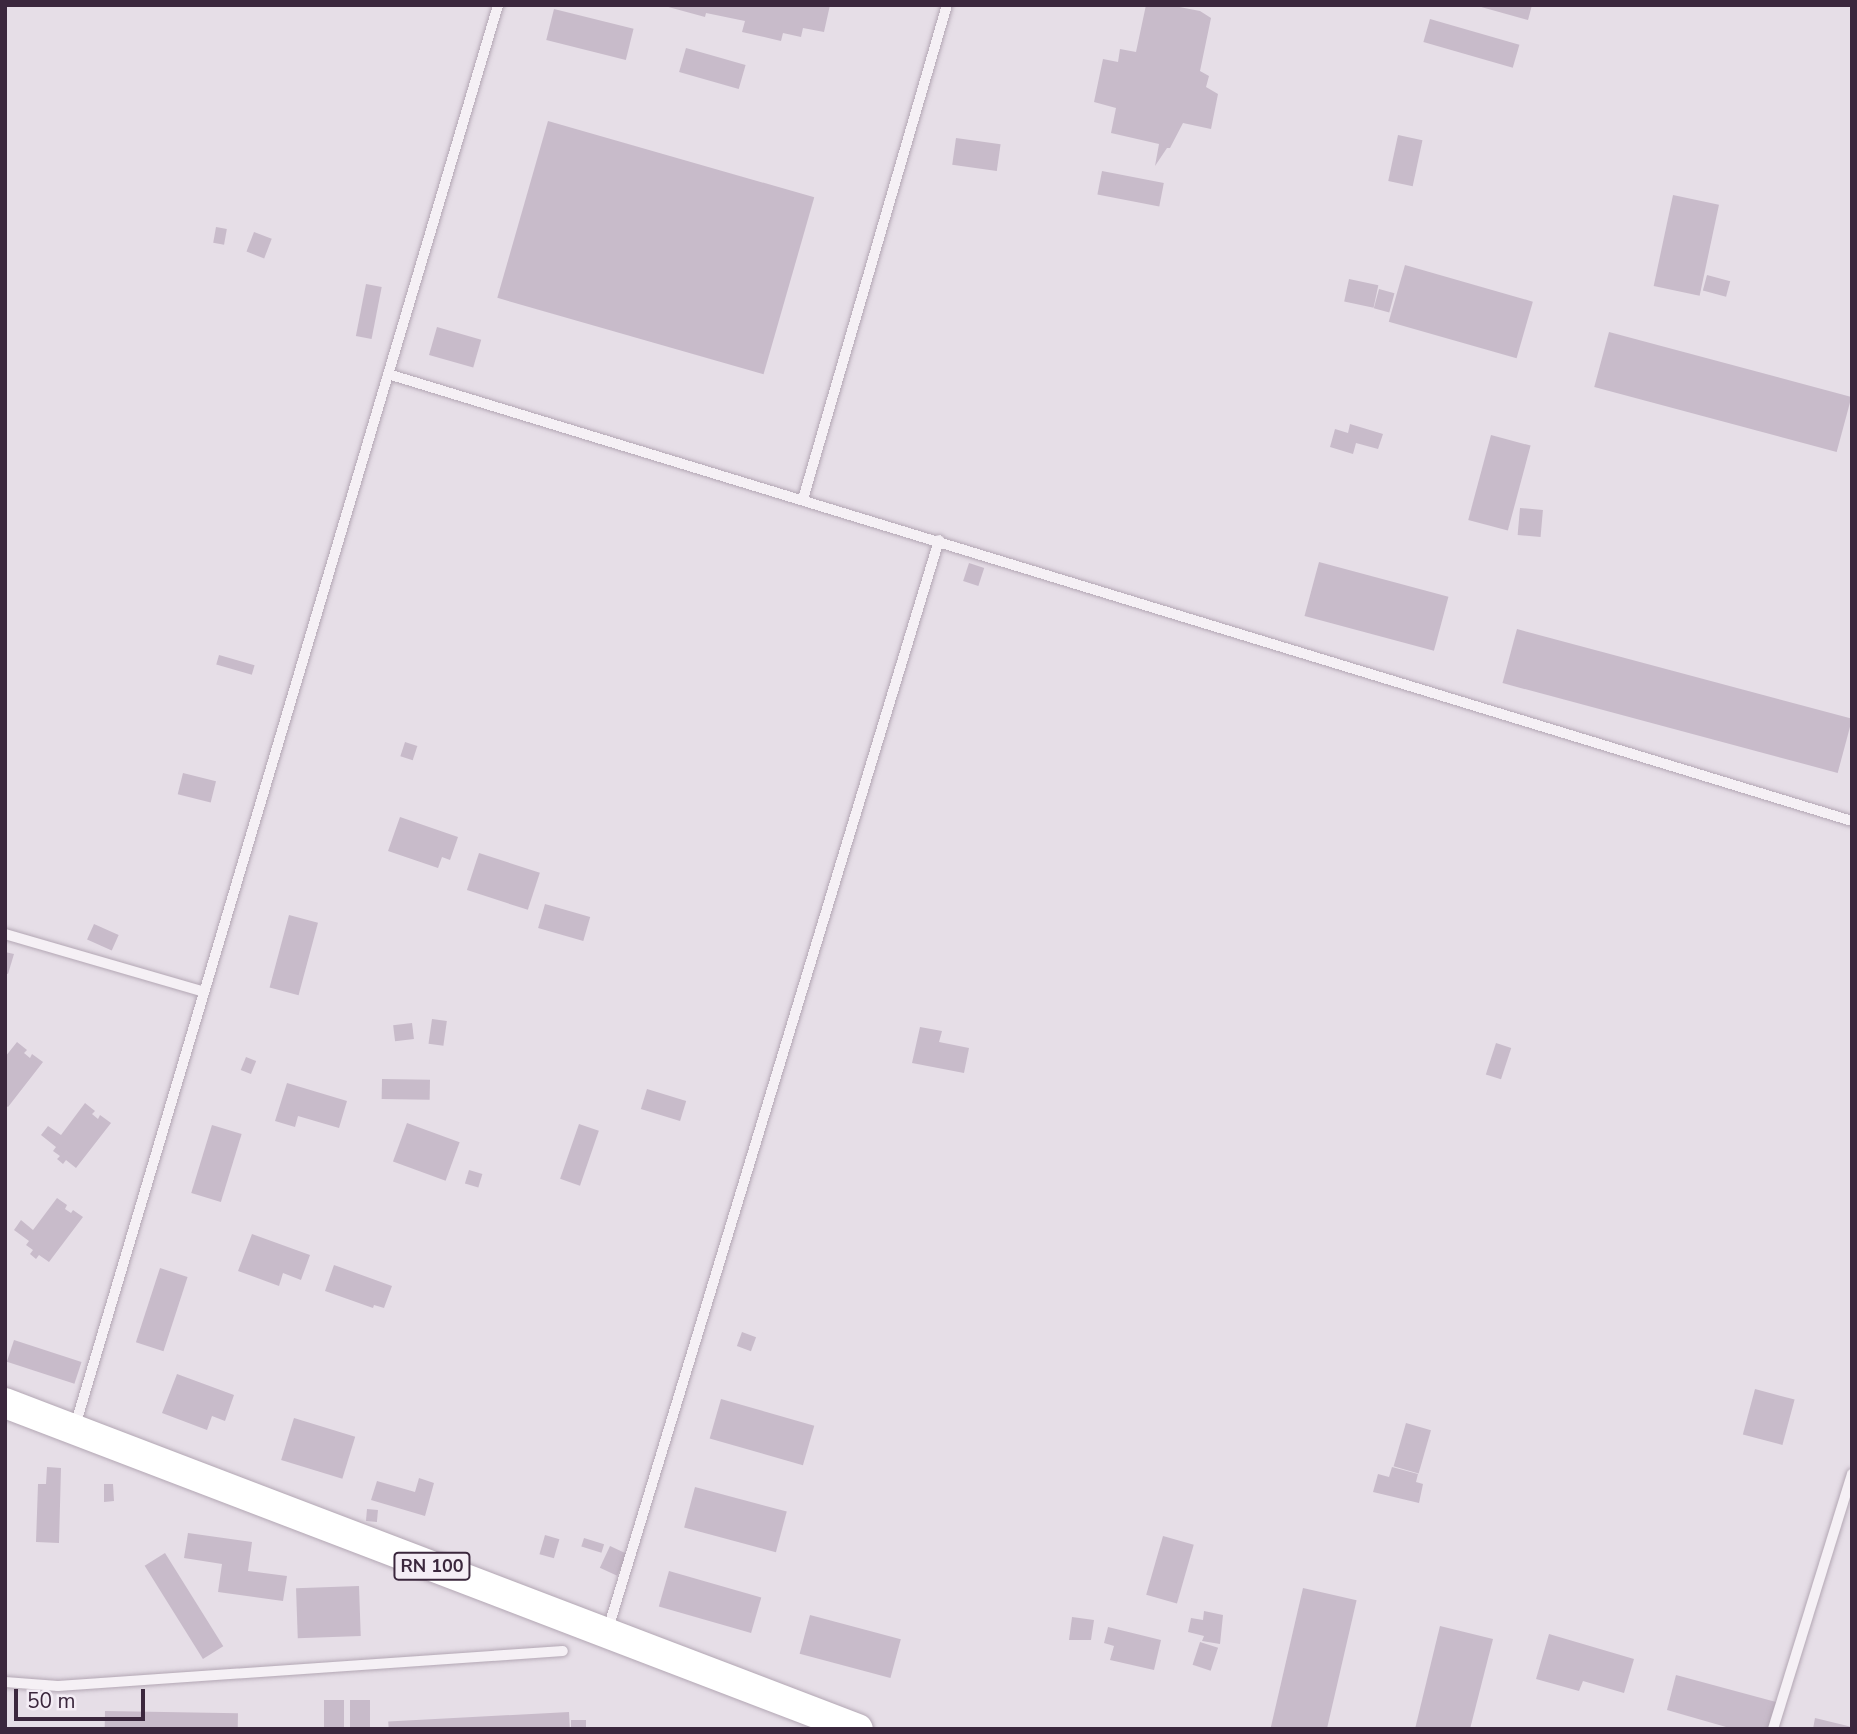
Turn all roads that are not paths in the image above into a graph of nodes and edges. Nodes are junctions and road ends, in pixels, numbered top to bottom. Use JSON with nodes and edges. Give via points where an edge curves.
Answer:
{"nodes":[{"id":1,"x":498,"y":5,"type":"edge"},
{"id":2,"x":947,"y":5,"type":"edge"},
{"id":3,"x":388,"y":374,"type":"junction"},
{"id":4,"x":803,"y":499,"type":"junction"},
{"id":5,"x":939,"y":540,"type":"junction"},
{"id":6,"x":1852,"y":821,"type":"edge"},
{"id":7,"x":5,"y":934,"type":"edge"},
{"id":8,"x":204,"y":992,"type":"junction"},
{"id":9,"x":5,"y":1403,"type":"edge"},
{"id":10,"x":74,"y":1430,"type":"junction"},
{"id":11,"x":1852,"y":1474,"type":"edge"},
{"id":12,"x":607,"y":1633,"type":"junction"},
{"id":13,"x":563,"y":1650,"type":"dead end"},
{"id":14,"x":5,"y":1682,"type":"edge"},
{"id":15,"x":858,"y":1729,"type":"edge"},
{"id":16,"x":1773,"y":1729,"type":"edge"}],
"edges":[{"from":1,"to":3,"type":"lane"},
{"from":2,"to":4,"type":"lane"},
{"from":3,"to":4,"type":"lane"},
{"from":3,"to":8,"type":"lane"},
{"from":4,"to":5,"type":"lane"},
{"from":5,"to":6,"type":"lane"},
{"from":5,"to":12,"type":"lane"},
{"from":7,"to":8,"type":"lane"},
{"from":8,"to":10,"type":"lane"},
{"from":9,"to":10,"type":"main road","number":"RN 100"},
{"from":10,"to":12,"type":"main road","number":"RN 100"},
{"from":11,"to":16,"type":"lane"},
{"from":12,"to":15,"type":"main road","number":"RN 100"},
{"from":13,"to":14,"type":"lane","via":[[58,1686]]}]}
